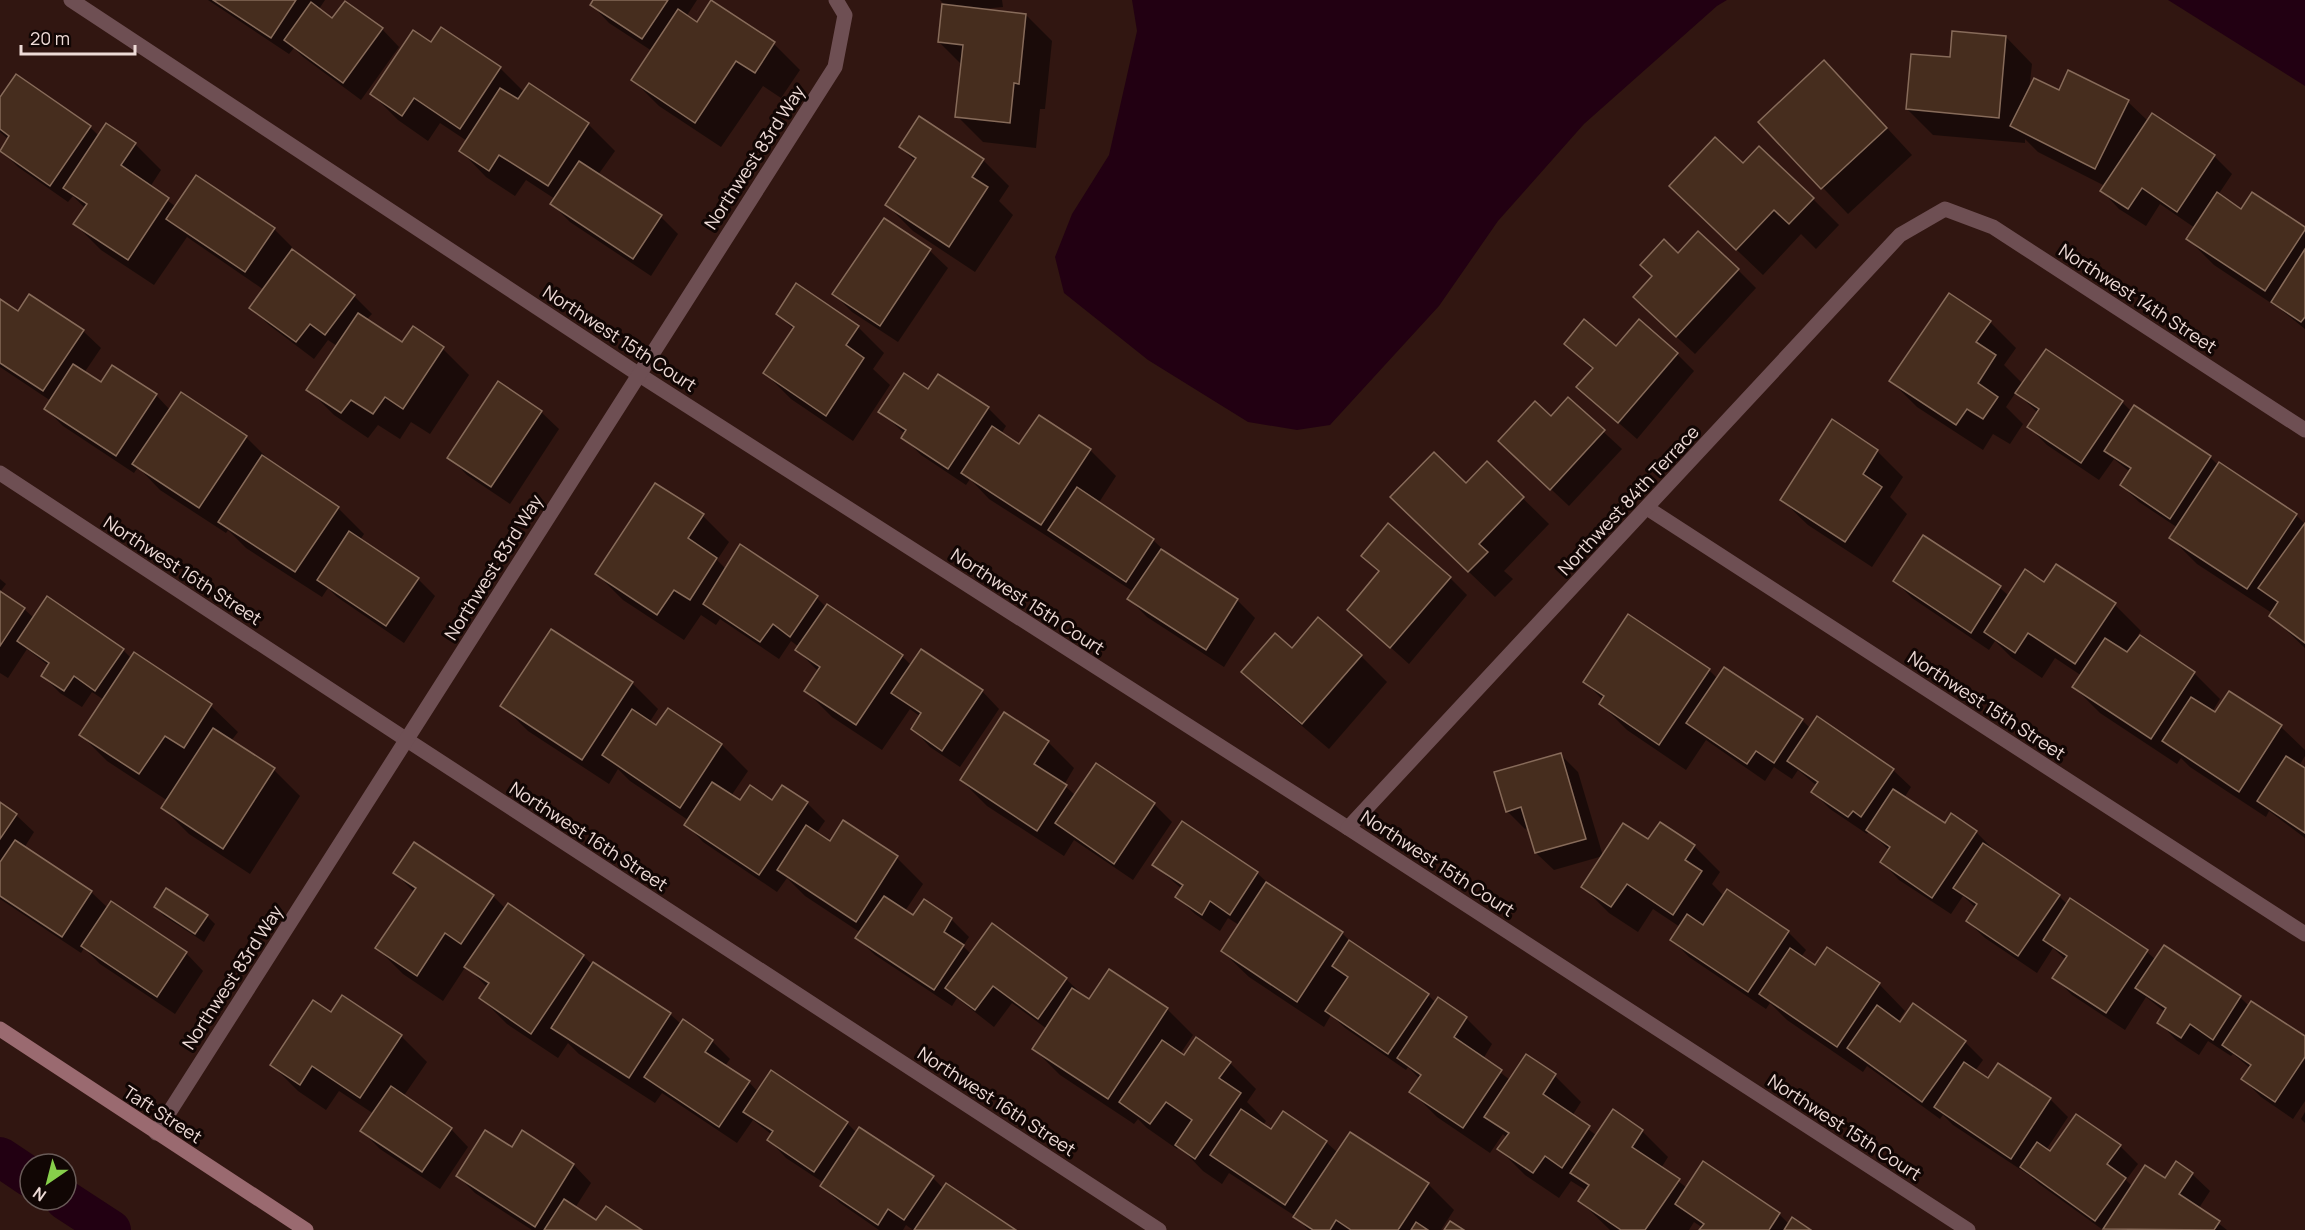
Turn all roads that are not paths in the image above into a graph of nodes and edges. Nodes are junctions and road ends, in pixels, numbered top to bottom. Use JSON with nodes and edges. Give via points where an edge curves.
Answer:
{"nodes":[{"id":1,"x":71,"y":0,"type":"edge"},
{"id":2,"x":836,"y":0,"type":"edge"},
{"id":3,"x":1945,"y":209,"type":"joint"},
{"id":4,"x":638,"y":374,"type":"junction"},
{"id":5,"x":2305,"y":430,"type":"edge"},
{"id":6,"x":0,"y":473,"type":"edge"},
{"id":7,"x":1647,"y":508,"type":"junction"},
{"id":8,"x":406,"y":740,"type":"junction"},
{"id":9,"x":1348,"y":828,"type":"junction"},
{"id":10,"x":2305,"y":934,"type":"edge"},
{"id":11,"x":0,"y":1029,"type":"edge"},
{"id":12,"x":156,"y":1133,"type":"junction"},
{"id":13,"x":306,"y":1230,"type":"edge"},
{"id":14,"x":1159,"y":1230,"type":"edge"},
{"id":15,"x":1968,"y":1230,"type":"edge"}],
"edges":[{"from":1,"to":4,"type":"street","name":"Northwest 15th Court"},
{"from":2,"to":4,"type":"street","name":"Northwest 83rd Way","via":[[845,15],[835,67]]},
{"from":3,"to":5,"type":"street","name":"Northwest 14th Street","via":[[1994,227]]},
{"from":3,"to":7,"type":"street","name":"Northwest 84th Terrace","via":[[1900,235]]},
{"from":4,"to":8,"type":"street","name":"Northwest 83rd Way"},
{"from":4,"to":9,"type":"street","name":"Northwest 15th Court"},
{"from":6,"to":8,"type":"street","name":"Northwest 16th Street"},
{"from":7,"to":9,"type":"street","name":"Northwest 84th Terrace"},
{"from":7,"to":10,"type":"street","name":"Northwest 15th Street"},
{"from":8,"to":12,"type":"street","name":"Northwest 83rd Way"},
{"from":8,"to":14,"type":"street","name":"Northwest 16th Street"},
{"from":9,"to":15,"type":"street","name":"Northwest 15th Court"},
{"from":11,"to":12,"type":"street","name":"Taft Street"},
{"from":12,"to":13,"type":"street","name":"Taft Street"}]}
